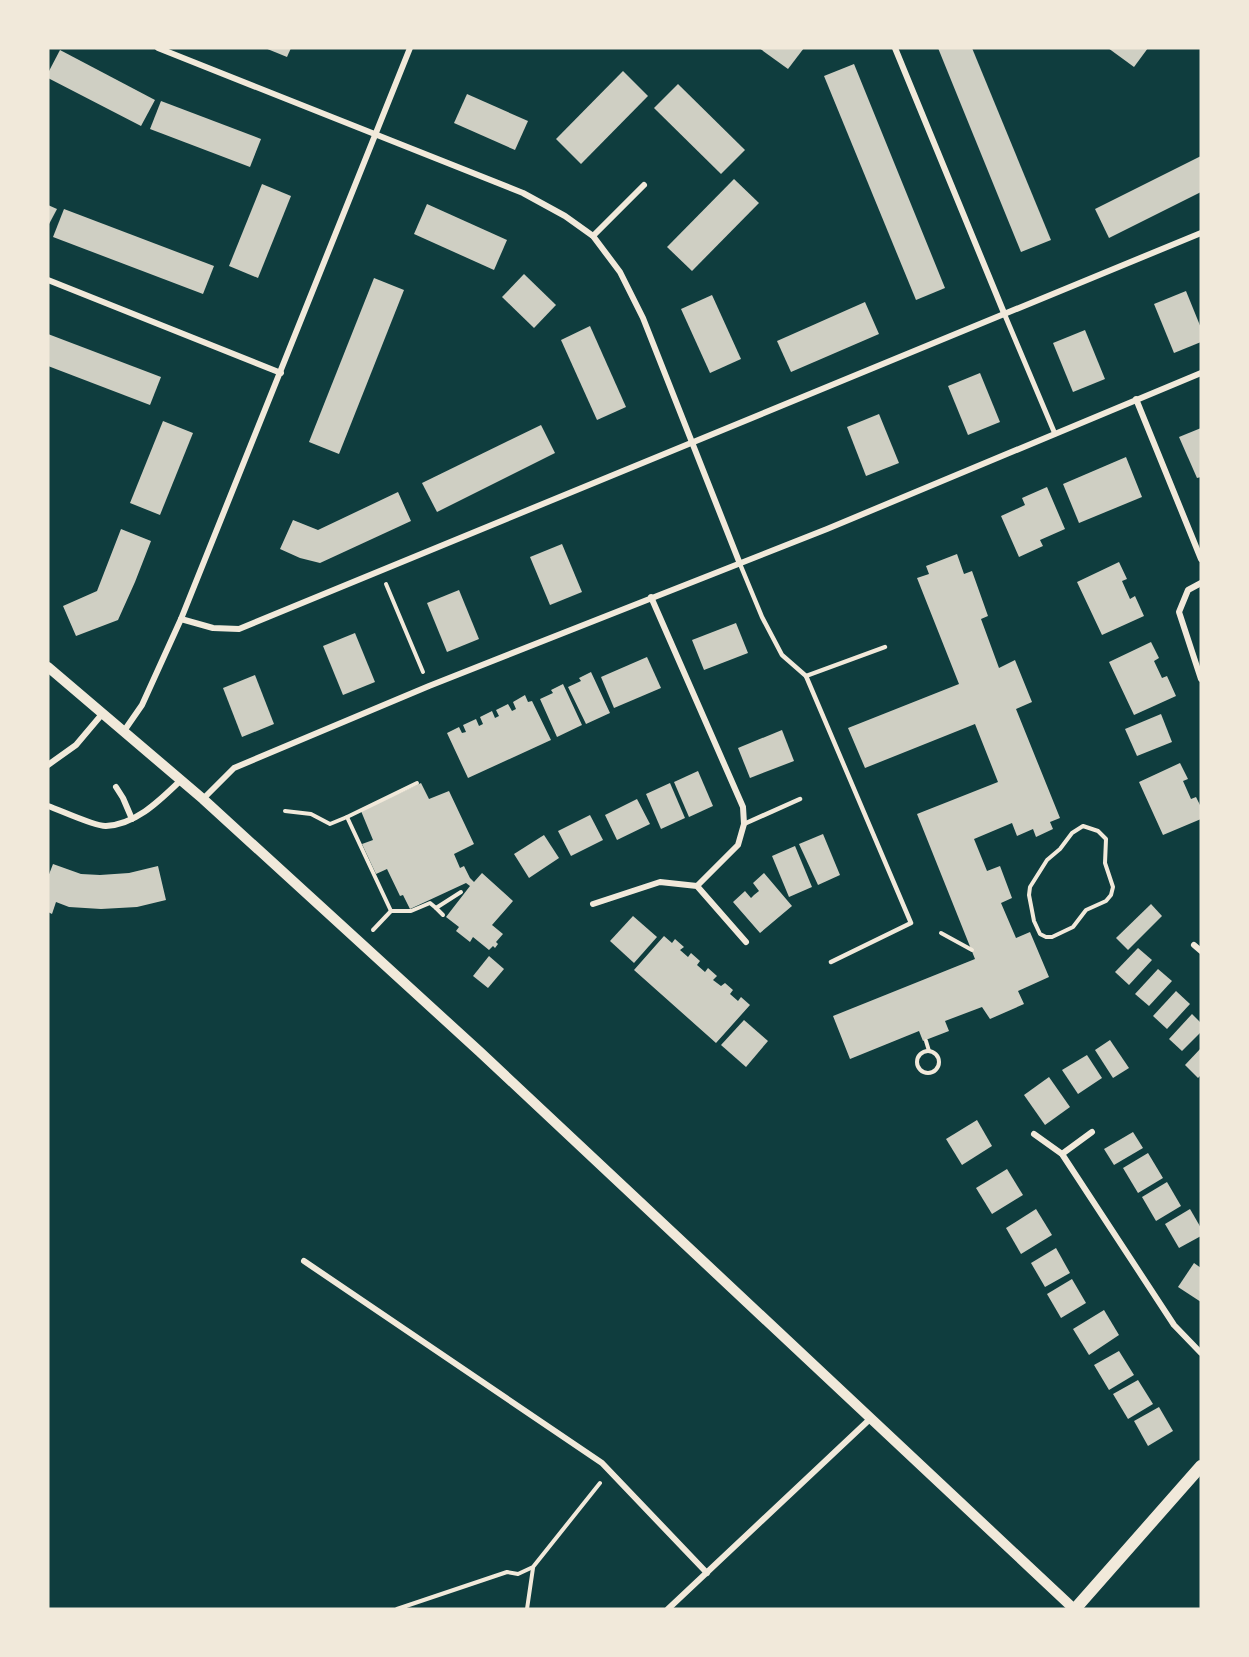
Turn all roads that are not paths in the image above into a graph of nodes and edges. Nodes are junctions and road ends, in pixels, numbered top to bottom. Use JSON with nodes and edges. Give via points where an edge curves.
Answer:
{"nodes":[{"id":1,"x":158,"y":48,"type":"edge"},
{"id":2,"x":410,"y":48,"type":"edge"},
{"id":3,"x":895,"y":48,"type":"edge"},
{"id":4,"x":376,"y":134,"type":"junction"},
{"id":5,"x":644,"y":185,"type":"dead end"},
{"id":6,"x":1201,"y":233,"type":"edge"},
{"id":7,"x":593,"y":236,"type":"junction"},
{"id":8,"x":48,"y":280,"type":"edge"},
{"id":9,"x":1004,"y":313,"type":"junction"},
{"id":10,"x":281,"y":373,"type":"junction"},
{"id":11,"x":1201,"y":373,"type":"edge"},
{"id":12,"x":1136,"y":399,"type":"junction"},
{"id":13,"x":1055,"y":435,"type":"junction"},
{"id":14,"x":693,"y":443,"type":"junction"},
{"id":15,"x":1201,"y":559,"type":"edge"},
{"id":16,"x":740,"y":564,"type":"junction"},
{"id":17,"x":1201,"y":584,"type":"edge"},
{"id":18,"x":651,"y":597,"type":"junction"},
{"id":19,"x":182,"y":619,"type":"junction"},
{"id":20,"x":885,"y":647,"type":"dead end"},
{"id":21,"x":48,"y":667,"type":"edge"},
{"id":22,"x":806,"y":676,"type":"junction"},
{"id":23,"x":1201,"y":679,"type":"edge"},
{"id":24,"x":103,"y":713,"type":"junction"},
{"id":25,"x":124,"y":731,"type":"junction"},
{"id":26,"x":48,"y":765,"type":"edge"},
{"id":27,"x":181,"y":780,"type":"junction"},
{"id":28,"x":116,"y":787,"type":"dead end"},
{"id":29,"x":203,"y":799,"type":"junction"},
{"id":30,"x":800,"y":799,"type":"dead end"},
{"id":31,"x":48,"y":806,"type":"edge"},
{"id":32,"x":132,"y":819,"type":"junction"},
{"id":33,"x":744,"y":824,"type":"junction"},
{"id":34,"x":697,"y":886,"type":"junction"},
{"id":35,"x":593,"y":904,"type":"dead end"},
{"id":36,"x":746,"y":942,"type":"dead end"},
{"id":37,"x":1194,"y":945,"type":"dead end"},
{"id":38,"x":1201,"y":951,"type":"edge"},
{"id":39,"x":831,"y":962,"type":"dead end"},
{"id":40,"x":1092,"y":1132,"type":"dead end"},
{"id":41,"x":1034,"y":1134,"type":"dead end"},
{"id":42,"x":1062,"y":1154,"type":"junction"},
{"id":43,"x":304,"y":1261,"type":"dead end"},
{"id":44,"x":1201,"y":1353,"type":"edge"},
{"id":45,"x":870,"y":1419,"type":"junction"},
{"id":46,"x":1201,"y":1466,"type":"edge"},
{"id":47,"x":707,"y":1573,"type":"junction"},
{"id":48,"x":669,"y":1609,"type":"edge"},
{"id":49,"x":1075,"y":1609,"type":"edge"}],
"edges":[{"from":1,"to":4,"type":"street"},
{"from":2,"to":4,"type":"street"},
{"from":3,"to":9,"type":"street"},
{"from":4,"to":7,"type":"street","via":[[523,193]]},
{"from":4,"to":10,"type":"street"},
{"from":5,"to":7,"type":"street"},
{"from":6,"to":9,"type":"street"},
{"from":7,"to":14,"type":"street","via":[[620,272],[643,318]]},
{"from":8,"to":10,"type":"street"},
{"from":9,"to":13,"type":"street"},
{"from":9,"to":14,"type":"street"},
{"from":10,"to":19,"type":"street"},
{"from":11,"to":12,"type":"street"},
{"from":12,"to":13,"type":"street"},
{"from":12,"to":15,"type":"street"},
{"from":13,"to":16,"type":"street"},
{"from":14,"to":16,"type":"street"},
{"from":14,"to":19,"type":"street","via":[[239,629],[213,628]]},
{"from":16,"to":18,"type":"street"},
{"from":16,"to":22,"type":"lane","via":[[782,655]]},
{"from":17,"to":23,"type":"street","via":[[1188,591],[1179,612]]},
{"from":18,"to":29,"type":"street","via":[[234,768]]},
{"from":18,"to":33,"type":"street","via":[[743,807]]},
{"from":19,"to":25,"type":"street","via":[[142,705]]},
{"from":20,"to":22,"type":"lane"},
{"from":21,"to":24,"type":"street"},
{"from":22,"to":39,"type":"lane","via":[[911,922]]},
{"from":24,"to":25,"type":"street"},
{"from":24,"to":26,"type":"street","via":[[76,745]]},
{"from":25,"to":27,"type":"street"},
{"from":27,"to":29,"type":"street"},
{"from":27,"to":32,"type":"street"},
{"from":28,"to":32,"type":"street"},
{"from":29,"to":45,"type":"street","via":[[480,1052]]},
{"from":30,"to":33,"type":"lane"},
{"from":31,"to":32,"type":"street","via":[[104,826]]},
{"from":33,"to":34,"type":"street","via":[[738,844]]},
{"from":34,"to":35,"type":"street","via":[[660,882]]},
{"from":34,"to":36,"type":"street"},
{"from":37,"to":38,"type":"street"},
{"from":40,"to":42,"type":"street"},
{"from":41,"to":42,"type":"street"},
{"from":42,"to":44,"type":"street","via":[[1174,1325]]},
{"from":43,"to":47,"type":"street","via":[[593,1456]]},
{"from":45,"to":47,"type":"street"},
{"from":45,"to":49,"type":"street"},
{"from":46,"to":49,"type":"main road"},
{"from":47,"to":48,"type":"street"}]}
